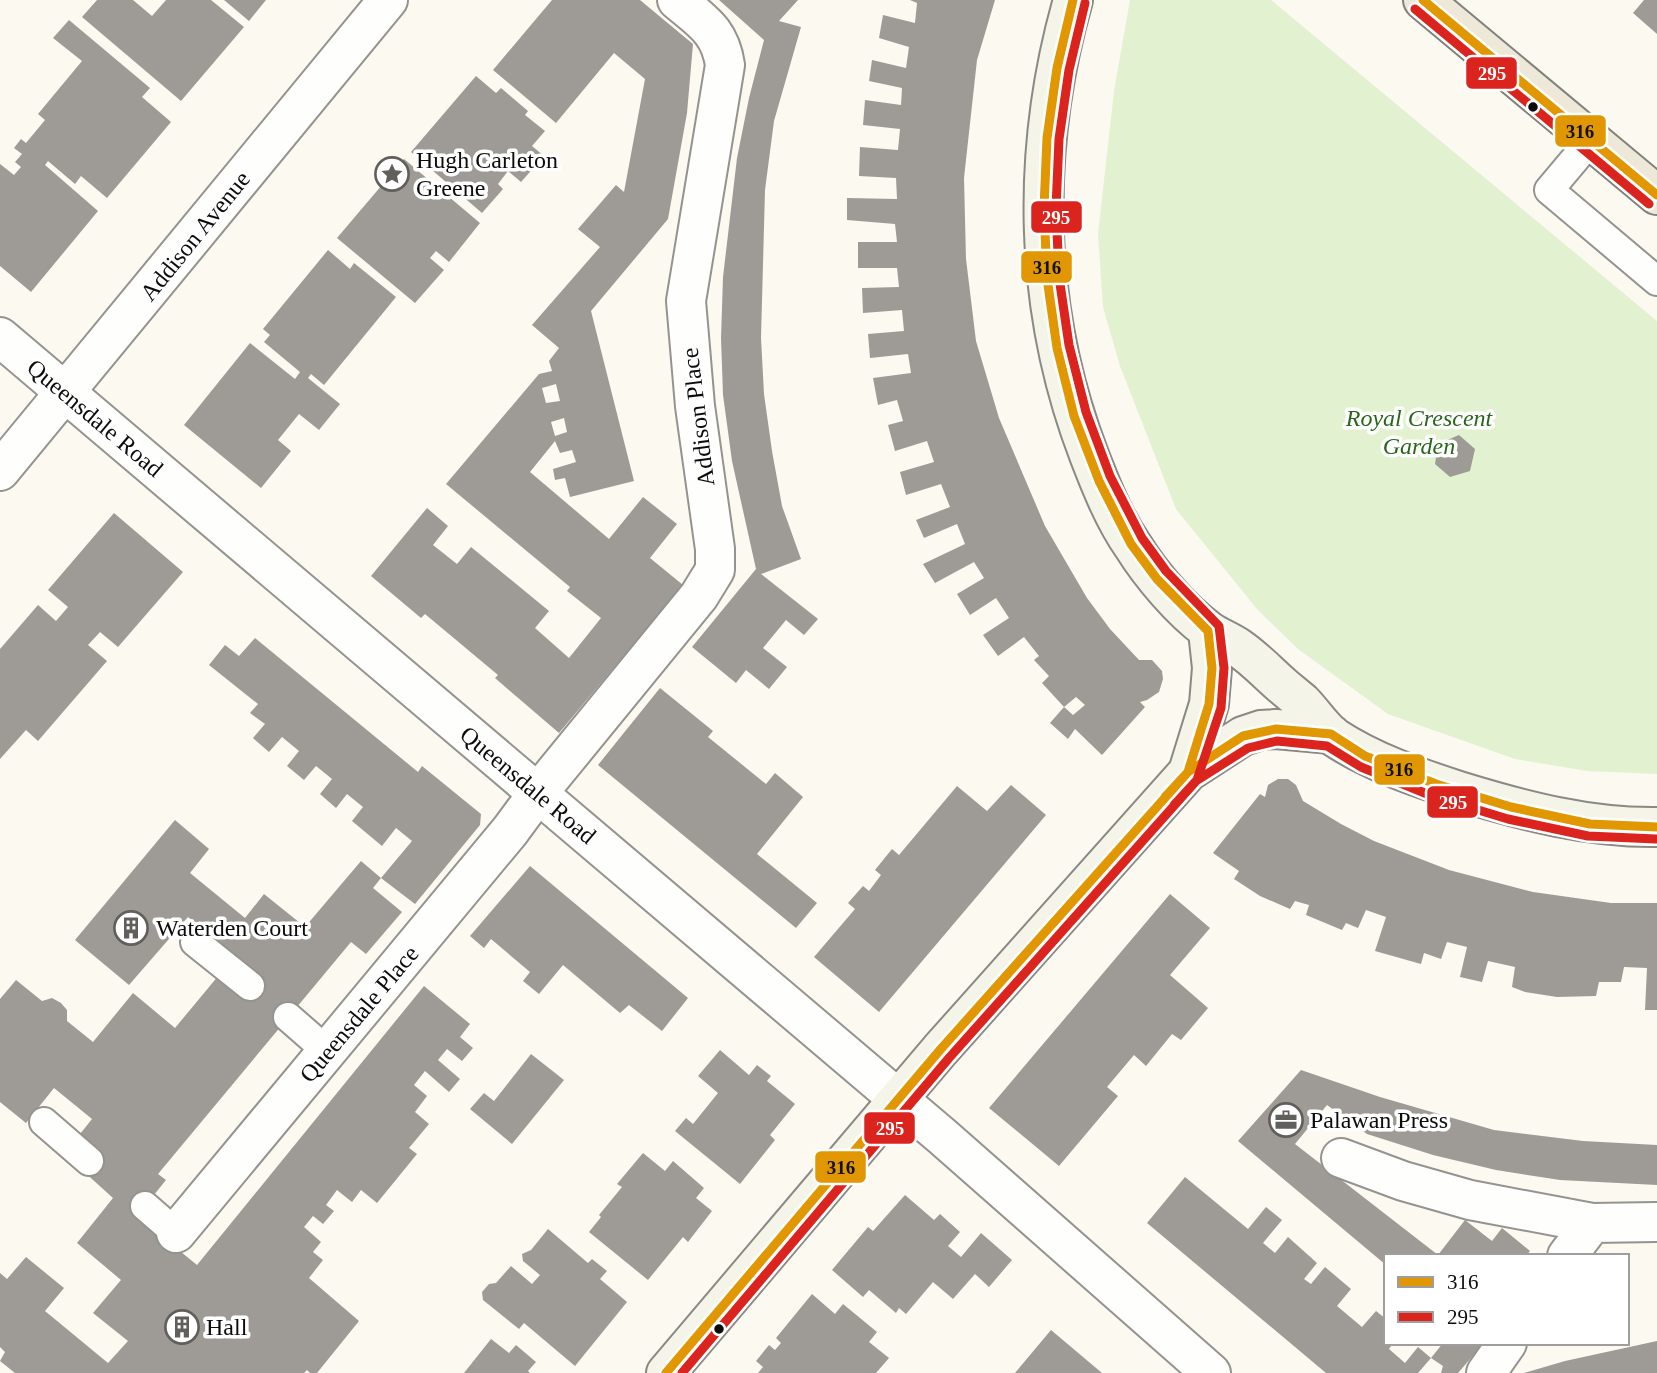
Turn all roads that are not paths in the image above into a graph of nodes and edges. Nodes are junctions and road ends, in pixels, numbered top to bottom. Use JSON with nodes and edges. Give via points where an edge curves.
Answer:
{"nodes":[{"id":1,"x":388,"y":0,"type":"edge"},
{"id":2,"x":677,"y":0,"type":"edge"},
{"id":3,"x":1073,"y":0,"type":"edge"},
{"id":4,"x":1423,"y":0,"type":"edge"},
{"id":5,"x":1591,"y":140,"type":"junction"},
{"id":6,"x":1657,"y":195,"type":"edge"},
{"id":7,"x":1657,"y":281,"type":"edge"},
{"id":8,"x":0,"y":337,"type":"edge"},
{"id":9,"x":65,"y":392,"type":"junction"},
{"id":10,"x":0,"y":471,"type":"edge"},
{"id":11,"x":1209,"y":631,"type":"junction"},
{"id":12,"x":1331,"y":734,"type":"junction"},
{"id":13,"x":1188,"y":772,"type":"junction"},
{"id":14,"x":538,"y":793,"type":"junction"},
{"id":15,"x":1657,"y":827,"type":"edge"},
{"id":16,"x":195,"y":942,"type":"dead end"},
{"id":17,"x":250,"y":986,"type":"dead end"},
{"id":18,"x":288,"y":1017,"type":"dead end"},
{"id":19,"x":328,"y":1052,"type":"junction"},
{"id":20,"x":898,"y":1099,"type":"junction"},
{"id":21,"x":44,"y":1122,"type":"dead end"},
{"id":22,"x":1341,"y":1158,"type":"dead end"},
{"id":23,"x":89,"y":1161,"type":"dead end"},
{"id":24,"x":145,"y":1206,"type":"dead end"},
{"id":25,"x":1657,"y":1222,"type":"edge"},
{"id":26,"x":1592,"y":1223,"type":"junction"},
{"id":27,"x":176,"y":1233,"type":"joint"},
{"id":28,"x":1569,"y":1254,"type":"edge"},
{"id":29,"x":1506,"y":1345,"type":"edge"},
{"id":30,"x":666,"y":1373,"type":"edge"},
{"id":31,"x":1212,"y":1373,"type":"edge"},
{"id":32,"x":1486,"y":1373,"type":"edge"}],
"edges":[{"from":1,"to":9,"type":"street","name":"Addison Avenue"},
{"from":2,"to":14,"type":"street","name":"Addison Place","via":[[711,29],[722,46],[725,65],[686,301],[715,570],[699,596]]},
{"from":3,"to":11,"type":"street","via":[[1059,58],[1045,156],[1045,246],[1057,353],[1102,488],[1132,546],[1178,602]]},
{"from":4,"to":5,"type":"main road"},
{"from":5,"to":6,"type":"main road"},
{"from":5,"to":7,"type":"lane","via":[[1549,190]]},
{"from":8,"to":9,"type":"street","name":"Queensdale Road"},
{"from":9,"to":10,"type":"street","name":"Addison Avenue"},
{"from":9,"to":14,"type":"street","name":"Queensdale Road"},
{"from":11,"to":12,"type":"street","via":[[1239,648],[1302,702]]},
{"from":11,"to":13,"type":"street","via":[[1209,704]]},
{"from":12,"to":13,"type":"street","via":[[1261,730]]},
{"from":12,"to":15,"type":"street","via":[[1365,756],[1511,807],[1590,824]]},
{"from":13,"to":20,"type":"street"},
{"from":14,"to":19,"type":"street","name":"Queensdale Place"},
{"from":14,"to":20,"type":"street","name":"Queensdale Road"},
{"from":16,"to":17,"type":"lane"},
{"from":18,"to":19,"type":"lane"},
{"from":19,"to":27,"type":"street","name":"Queensdale Place"},
{"from":20,"to":30,"type":"street"},
{"from":20,"to":31,"type":"street","name":"Queensdale Road"},
{"from":21,"to":23,"type":"lane"},
{"from":22,"to":26,"type":"street","via":[[1470,1200]]},
{"from":24,"to":27,"type":"lane"},
{"from":25,"to":26,"type":"street"},
{"from":26,"to":28,"type":"street"},
{"from":29,"to":32,"type":"street"}]}
